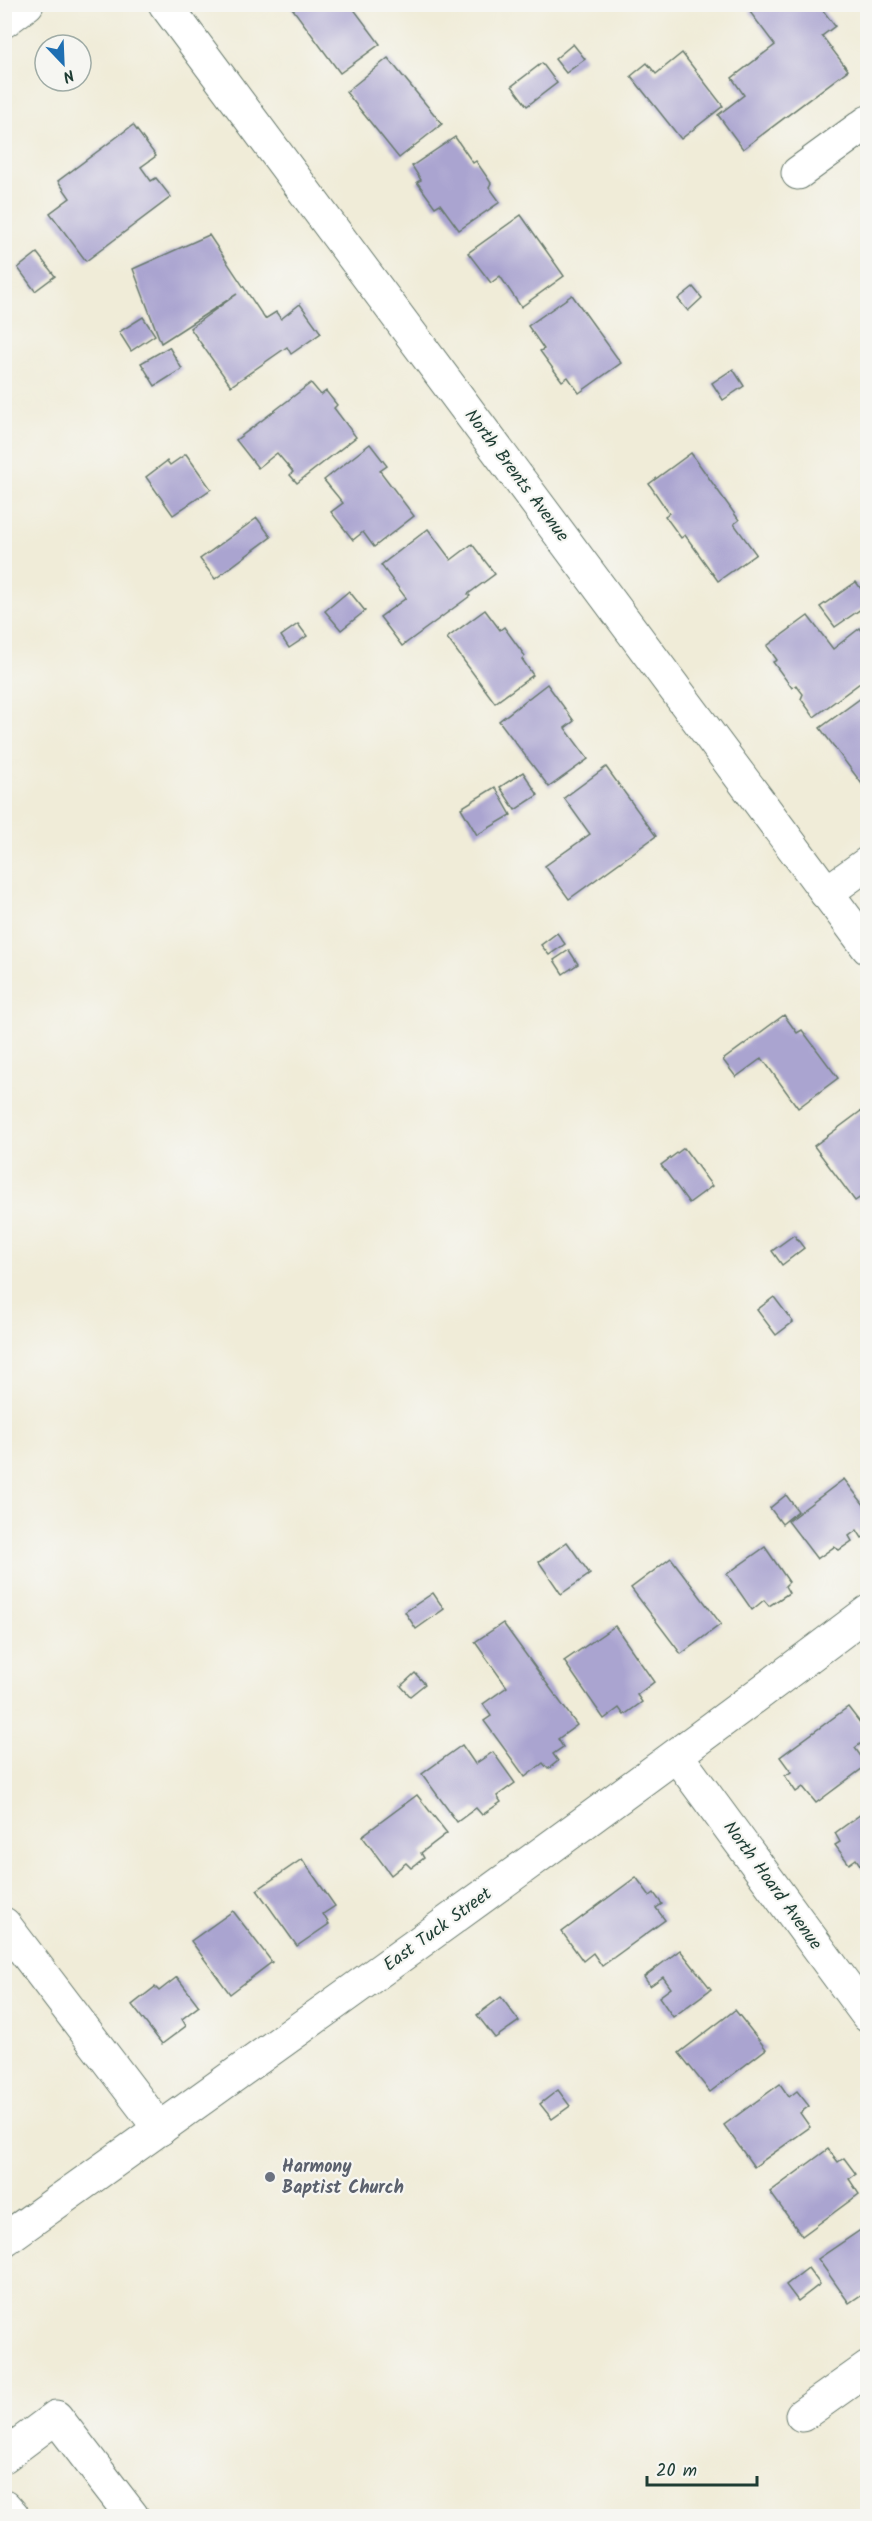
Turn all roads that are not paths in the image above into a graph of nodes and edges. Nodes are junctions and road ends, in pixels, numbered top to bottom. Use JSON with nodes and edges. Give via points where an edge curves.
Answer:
{"nodes":[{"id":1,"x":27,"y":4,"type":"edge"},
{"id":2,"x":165,"y":4,"type":"edge"},
{"id":3,"x":4,"y":21,"type":"edge"},
{"id":4,"x":867,"y":122,"type":"edge"},
{"id":5,"x":798,"y":173,"type":"dead end"},
{"id":6,"x":867,"y":863,"type":"edge"},
{"id":7,"x":826,"y":893,"type":"junction"},
{"id":8,"x":867,"y":948,"type":"edge"},
{"id":9,"x":867,"y":1612,"type":"edge"},
{"id":10,"x":676,"y":1756,"type":"junction"},
{"id":11,"x":4,"y":1924,"type":"edge"},
{"id":12,"x":867,"y":2016,"type":"edge"},
{"id":13,"x":159,"y":2129,"type":"junction"},
{"id":14,"x":4,"y":2240,"type":"edge"},
{"id":15,"x":867,"y":2368,"type":"edge"},
{"id":16,"x":802,"y":2415,"type":"dead end"},
{"id":17,"x":4,"y":2456,"type":"edge"},
{"id":18,"x":4,"y":2506,"type":"edge"},
{"id":19,"x":13,"y":2517,"type":"edge"},
{"id":20,"x":132,"y":2517,"type":"edge"}],
"edges":[{"from":1,"to":3,"type":"street"},
{"from":2,"to":7,"type":"street","name":"North Brents Avenue"},
{"from":4,"to":5,"type":"street"},
{"from":6,"to":7,"type":"street"},
{"from":7,"to":8,"type":"street","name":"North Brents Avenue"},
{"from":9,"to":10,"type":"street","name":"East Tuck Street"},
{"from":10,"to":12,"type":"street","name":"North Hoard Avenue"},
{"from":10,"to":13,"type":"street","name":"East Tuck Street"},
{"from":11,"to":13,"type":"street"},
{"from":13,"to":14,"type":"street","name":"East Tuck Street"},
{"from":15,"to":16,"type":"street"},
{"from":17,"to":20,"type":"street","via":[[56,2417]]},
{"from":18,"to":19,"type":"street"}]}
